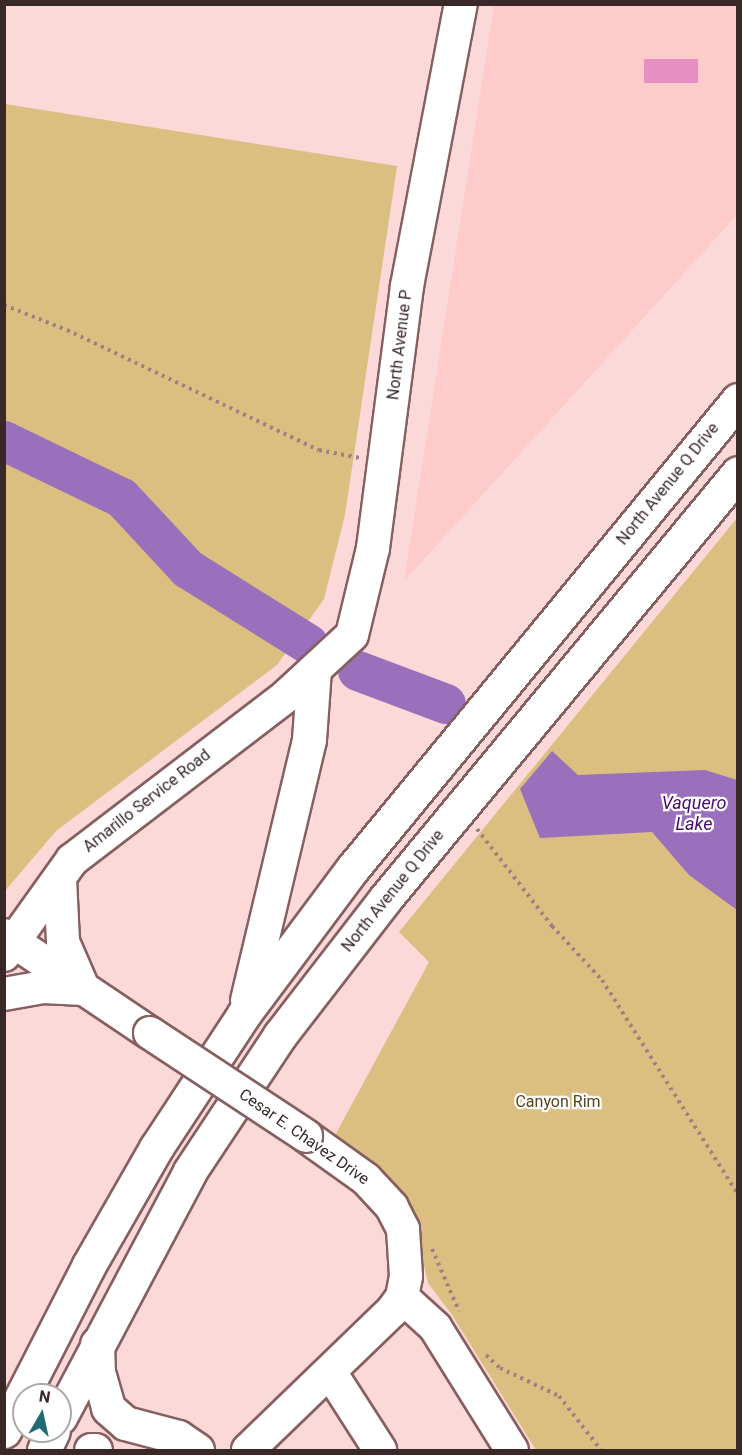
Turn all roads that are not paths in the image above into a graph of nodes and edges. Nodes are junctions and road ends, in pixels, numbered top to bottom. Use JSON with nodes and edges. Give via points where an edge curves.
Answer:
{"nodes":[{"id":1,"x":461,"y":4,"type":"edge"},
{"id":2,"x":738,"y":400,"type":"edge"},
{"id":3,"x":738,"y":473,"type":"edge"},
{"id":4,"x":314,"y":670,"type":"junction"},
{"id":5,"x":60,"y":878,"type":"junction"},
{"id":6,"x":8,"y":944,"type":"edge"},
{"id":7,"x":264,"y":972,"type":"junction"},
{"id":8,"x":83,"y":988,"type":"junction"},
{"id":9,"x":4,"y":994,"type":"edge"},
{"id":10,"x":402,"y":1297,"type":"junction"},
{"id":11,"x":97,"y":1344,"type":"junction"},
{"id":12,"x":330,"y":1372,"type":"junction"},
{"id":13,"x":72,"y":1393,"type":"edge"},
{"id":14,"x":4,"y":1431,"type":"edge"},
{"id":15,"x":197,"y":1450,"type":"edge"},
{"id":16,"x":248,"y":1450,"type":"edge"},
{"id":17,"x":380,"y":1450,"type":"edge"},
{"id":18,"x":512,"y":1450,"type":"edge"}],
"edges":[{"from":1,"to":4,"type":"street","name":"North Avenue P","via":[[407,286],[373,548],[352,636]]},
{"from":2,"to":7,"type":"main road","name":"North Avenue Q Drive"},
{"from":3,"to":11,"type":"main road","name":"North Avenue Q Drive","via":[[460,807],[280,1035],[190,1171]]},
{"from":4,"to":5,"type":"street","name":"Amarillo Service Road","via":[[285,697],[114,824],[72,860]]},
{"from":4,"to":7,"type":"main road","via":[[309,739]]},
{"from":5,"to":6,"type":"street","name":"Amarillo Service Road"},
{"from":5,"to":8,"type":"street","via":[[63,942]]},
{"from":6,"to":8,"type":"street","name":"Cesar E. Chavez Drive"},
{"from":7,"to":14,"type":"main road","via":[[244,1014],[156,1148],[88,1264]]},
{"from":8,"to":9,"type":"street","via":[[44,987]]},
{"from":8,"to":10,"type":"street","name":"Cesar E. Chavez Drive","bridge":true,"via":[[366,1179],[392,1207],[405,1242]]},
{"from":10,"to":12,"type":"street"},
{"from":10,"to":18,"type":"street","via":[[435,1327]]},
{"from":11,"to":13,"type":"main road","name":"North Avenue Q Drive"},
{"from":11,"to":15,"type":"main road","via":[[98,1372],[108,1408],[125,1423],[178,1437]]},
{"from":12,"to":16,"type":"street"},
{"from":12,"to":17,"type":"street"}]}
